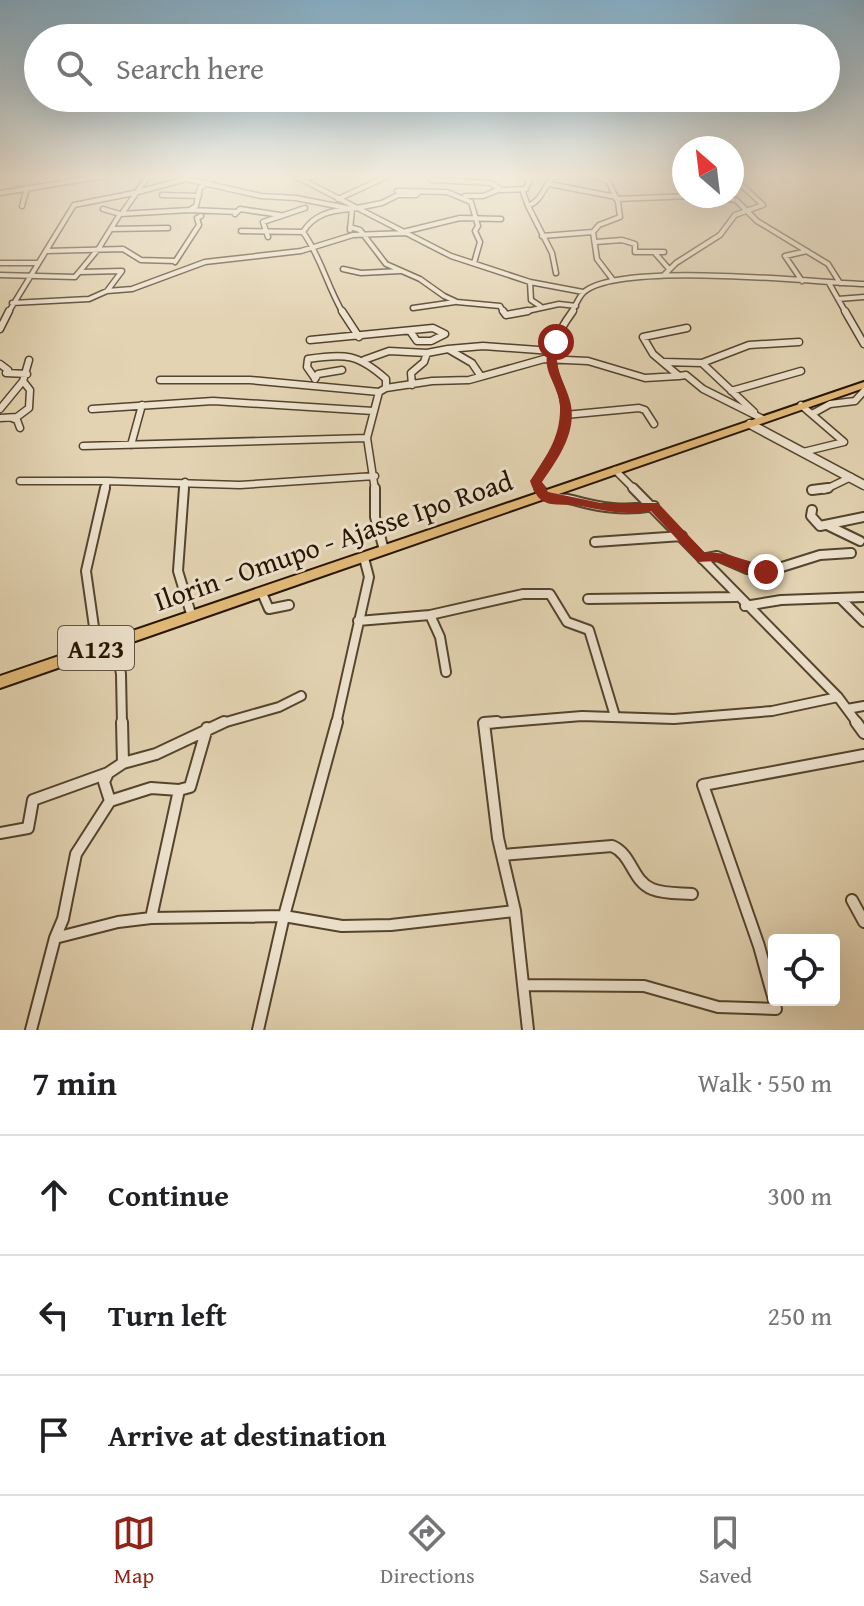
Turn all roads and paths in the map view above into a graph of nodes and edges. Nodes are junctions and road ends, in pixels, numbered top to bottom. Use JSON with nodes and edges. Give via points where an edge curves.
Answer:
{"nodes":[{"id":1,"x":62,"y":224,"type":"edge"},
{"id":2,"x":114,"y":224,"type":"edge"},
{"id":3,"x":199,"y":224,"type":"edge"},
{"id":4,"x":264,"y":224,"type":"edge"},
{"id":5,"x":308,"y":224,"type":"edge"},
{"id":6,"x":386,"y":224,"type":"edge"},
{"id":7,"x":438,"y":224,"type":"edge"},
{"id":8,"x":475,"y":224,"type":"edge"},
{"id":9,"x":536,"y":224,"type":"edge"},
{"id":10,"x":601,"y":224,"type":"edge"},
{"id":11,"x":728,"y":224,"type":"edge"},
{"id":12,"x":766,"y":224,"type":"edge"},
{"id":13,"x":350,"y":227,"type":"joint"},
{"id":14,"x":168,"y":228,"type":"dead end"},
{"id":15,"x":111,"y":229,"type":"junction"},
{"id":16,"x":241,"y":231,"type":"dead end"},
{"id":17,"x":303,"y":232,"type":"junction"},
{"id":18,"x":593,"y":232,"type":"junction"},
{"id":19,"x":405,"y":233,"type":"junction"},
{"id":20,"x":267,"y":234,"type":"junction"},
{"id":21,"x":365,"y":235,"type":"junction"},
{"id":22,"x":346,"y":236,"type":"junction"},
{"id":23,"x":542,"y":236,"type":"junction"},
{"id":24,"x":596,"y":242,"type":"junction"},
{"id":25,"x":311,"y":247,"type":"junction"},
{"id":26,"x":99,"y":248,"type":"junction"},
{"id":27,"x":46,"y":251,"type":"junction"},
{"id":28,"x":807,"y":251,"type":"junction"},
{"id":29,"x":664,"y":252,"type":"dead end"},
{"id":30,"x":655,"y":253,"type":"junction"},
{"id":31,"x":175,"y":261,"type":"junction"},
{"id":32,"x":0,"y":263,"type":"edge"},
{"id":33,"x":38,"y":263,"type":"junction"},
{"id":34,"x":474,"y":263,"type":"junction"},
{"id":35,"x":343,"y":269,"type":"dead end"},
{"id":36,"x":179,"y":271,"type":"junction"},
{"id":37,"x":400,"y":271,"type":"junction"},
{"id":38,"x":81,"y":272,"type":"junction"},
{"id":39,"x":667,"y":272,"type":"junction"},
{"id":40,"x":556,"y":273,"type":"dead end"},
{"id":41,"x":0,"y":275,"type":"edge"},
{"id":42,"x":31,"y":275,"type":"junction"},
{"id":43,"x":613,"y":280,"type":"junction"},
{"id":44,"x":802,"y":281,"type":"junction"},
{"id":45,"x":530,"y":282,"type":"junction"},
{"id":46,"x":829,"y":283,"type":"junction"},
{"id":47,"x":840,"y":283,"type":"junction"},
{"id":48,"x":864,"y":284,"type":"edge"},
{"id":49,"x":107,"y":291,"type":"junction"},
{"id":50,"x":583,"y":292,"type":"junction"},
{"id":51,"x":864,"y":297,"type":"edge"},
{"id":52,"x":838,"y":299,"type":"junction"},
{"id":53,"x":457,"y":302,"type":"junction"},
{"id":54,"x":12,"y":303,"type":"junction"},
{"id":55,"x":540,"y":306,"type":"junction"},
{"id":56,"x":576,"y":306,"type":"junction"},
{"id":57,"x":413,"y":308,"type":"dead end"},
{"id":58,"x":2,"y":318,"type":"edge"},
{"id":59,"x":687,"y":328,"type":"dead end"},
{"id":60,"x":0,"y":329,"type":"edge"},
{"id":61,"x":410,"y":331,"type":"junction"},
{"id":62,"x":359,"y":337,"type":"junction"},
{"id":63,"x":310,"y":340,"type":"dead end"},
{"id":64,"x":799,"y":342,"type":"dead end"},
{"id":65,"x":864,"y":344,"type":"edge"},
{"id":66,"x":448,"y":349,"type":"junction"},
{"id":67,"x":552,"y":351,"type":"junction"},
{"id":68,"x":427,"y":353,"type":"junction"},
{"id":69,"x":29,"y":360,"type":"dead end"},
{"id":70,"x":364,"y":360,"type":"junction"},
{"id":71,"x":554,"y":360,"type":"junction"},
{"id":72,"x":664,"y":362,"type":"junction"},
{"id":73,"x":702,"y":363,"type":"junction"},
{"id":74,"x":0,"y":364,"type":"edge"},
{"id":75,"x":535,"y":364,"type":"junction"},
{"id":76,"x":551,"y":369,"type":"junction"},
{"id":77,"x":342,"y":370,"type":"dead end"},
{"id":78,"x":801,"y":371,"type":"dead end"},
{"id":79,"x":480,"y":375,"type":"junction"},
{"id":80,"x":679,"y":376,"type":"junction"},
{"id":81,"x":25,"y":377,"type":"junction"},
{"id":82,"x":314,"y":377,"type":"junction"},
{"id":83,"x":160,"y":380,"type":"dead end"},
{"id":84,"x":412,"y":385,"type":"junction"},
{"id":85,"x":320,"y":388,"type":"junction"},
{"id":86,"x":863,"y":388,"type":"edge"},
{"id":87,"x":382,"y":390,"type":"junction"},
{"id":88,"x":731,"y":391,"type":"junction"},
{"id":89,"x":142,"y":405,"type":"junction"},
{"id":90,"x":801,"y":405,"type":"junction"},
{"id":91,"x":0,"y":409,"type":"edge"},
{"id":92,"x":92,"y":409,"type":"dead end"},
{"id":93,"x":373,"y":411,"type":"junction"},
{"id":94,"x":812,"y":414,"type":"junction"},
{"id":95,"x":565,"y":415,"type":"junction"},
{"id":96,"x":0,"y":418,"type":"edge"},
{"id":97,"x":12,"y":418,"type":"junction"},
{"id":98,"x":756,"y":419,"type":"junction"},
{"id":99,"x":654,"y":424,"type":"dead end"},
{"id":100,"x":20,"y":428,"type":"dead end"},
{"id":101,"x":367,"y":438,"type":"junction"},
{"id":102,"x":131,"y":445,"type":"junction"},
{"id":103,"x":83,"y":446,"type":"dead end"},
{"id":104,"x":803,"y":452,"type":"junction"},
{"id":105,"x":615,"y":470,"type":"junction"},
{"id":106,"x":375,"y":476,"type":"junction"},
{"id":107,"x":851,"y":477,"type":"junction"},
{"id":108,"x":20,"y":481,"type":"dead end"},
{"id":109,"x":107,"y":481,"type":"junction"},
{"id":110,"x":185,"y":482,"type":"junction"},
{"id":111,"x":863,"y":484,"type":"edge"},
{"id":112,"x":812,"y":490,"type":"dead end"},
{"id":113,"x":544,"y":495,"type":"junction"},
{"id":114,"x":654,"y":506,"type":"junction"},
{"id":115,"x":812,"y":510,"type":"dead end"},
{"id":116,"x":864,"y":517,"type":"edge"},
{"id":117,"x":829,"y":526,"type":"junction"},
{"id":118,"x":682,"y":536,"type":"junction"},
{"id":119,"x":860,"y":541,"type":"dead end"},
{"id":120,"x":595,"y":542,"type":"dead end"},
{"id":121,"x":384,"y":550,"type":"junction"},
{"id":122,"x":851,"y":553,"type":"dead end"},
{"id":123,"x":364,"y":558,"type":"junction"},
{"id":124,"x":702,"y":559,"type":"junction"},
{"id":125,"x":262,"y":593,"type":"junction"},
{"id":126,"x":736,"y":597,"type":"junction"},
{"id":127,"x":864,"y":597,"type":"edge"},
{"id":128,"x":588,"y":599,"type":"dead end"},
{"id":129,"x":841,"y":599,"type":"junction"},
{"id":130,"x":289,"y":605,"type":"dead end"},
{"id":131,"x":745,"y":606,"type":"junction"},
{"id":132,"x":430,"y":615,"type":"junction"},
{"id":133,"x":192,"y":617,"type":"junction"},
{"id":134,"x":358,"y":621,"type":"junction"},
{"id":135,"x":864,"y":622,"type":"edge"},
{"id":136,"x":115,"y":642,"type":"junction"},
{"id":137,"x":97,"y":648,"type":"junction"},
{"id":138,"x":446,"y":672,"type":"dead end"},
{"id":139,"x":0,"y":682,"type":"edge"},
{"id":140,"x":301,"y":696,"type":"dead end"},
{"id":141,"x":838,"y":697,"type":"junction"},
{"id":142,"x":864,"y":706,"type":"edge"},
{"id":143,"x":847,"y":709,"type":"junction"},
{"id":144,"x":615,"y":716,"type":"junction"},
{"id":145,"x":207,"y":728,"type":"junction"},
{"id":146,"x":864,"y":733,"type":"edge"},
{"id":147,"x":864,"y":755,"type":"edge"},
{"id":148,"x":123,"y":763,"type":"junction"},
{"id":149,"x":108,"y":773,"type":"junction"},
{"id":150,"x":179,"y":790,"type":"junction"},
{"id":151,"x":110,"y":801,"type":"junction"},
{"id":152,"x":0,"y":833,"type":"edge"},
{"id":153,"x":503,"y":855,"type":"junction"},
{"id":154,"x":692,"y":894,"type":"dead end"},
{"id":155,"x":852,"y":900,"type":"dead end"},
{"id":156,"x":515,"y":911,"type":"junction"},
{"id":157,"x":284,"y":916,"type":"junction"},
{"id":158,"x":151,"y":918,"type":"junction"},
{"id":159,"x":864,"y":922,"type":"edge"},
{"id":160,"x":55,"y":938,"type":"junction"},
{"id":161,"x":768,"y":978,"type":"edge"},
{"id":162,"x":523,"y":985,"type":"junction"},
{"id":163,"x":775,"y":1006,"type":"edge"},
{"id":164,"x":31,"y":1030,"type":"edge"},
{"id":165,"x":258,"y":1030,"type":"edge"},
{"id":166,"x":528,"y":1030,"type":"edge"}],
"edges":[{"from":1,"to":27,"type":"street"},
{"from":2,"to":15,"type":"street"},
{"from":3,"to":31,"type":"street"},
{"from":4,"to":20,"type":"street"},
{"from":5,"to":17,"type":"street"},
{"from":6,"to":19,"type":"street"},
{"from":7,"to":19,"type":"street"},
{"from":8,"to":34,"type":"street","via":[[480,242]]},
{"from":9,"to":23,"type":"street"},
{"from":10,"to":18,"type":"street"},
{"from":11,"to":39,"type":"street"},
{"from":12,"to":28,"type":"street"},
{"from":13,"to":21,"type":"street"},
{"from":13,"to":22,"type":"street"},
{"from":14,"to":15,"type":"street"},
{"from":15,"to":26,"type":"street"},
{"from":16,"to":20,"type":"street"},
{"from":17,"to":20,"type":"street"},
{"from":17,"to":25,"type":"street"},
{"from":18,"to":23,"type":"street"},
{"from":18,"to":24,"type":"street"},
{"from":19,"to":21,"type":"street"},
{"from":19,"to":34,"type":"street"},
{"from":21,"to":22,"type":"street"},
{"from":21,"to":37,"type":"street","via":[[386,264]]},
{"from":22,"to":25,"type":"street"},
{"from":23,"to":40,"type":"street"},
{"from":24,"to":30,"type":"street","via":[[622,240],[635,244],[635,252]]},
{"from":24,"to":43,"type":"street","via":[[594,255]]},
{"from":25,"to":36,"type":"street","via":[[205,262]]},
{"from":25,"to":62,"type":"street"},
{"from":26,"to":27,"type":"street"},
{"from":26,"to":31,"type":"street","via":[[128,250],[141,260]]},
{"from":26,"to":38,"type":"street"},
{"from":27,"to":33,"type":"street"},
{"from":28,"to":44,"type":"street","via":[[785,256]]},
{"from":28,"to":47,"type":"street","via":[[828,264]]},
{"from":29,"to":30,"type":"street"},
{"from":30,"to":39,"type":"street"},
{"from":31,"to":36,"type":"street"},
{"from":32,"to":33,"type":"street"},
{"from":33,"to":42,"type":"street"},
{"from":34,"to":45,"type":"street"},
{"from":35,"to":37,"type":"street"},
{"from":36,"to":49,"type":"street","via":[[132,289]]},
{"from":37,"to":53,"type":"street"},
{"from":38,"to":42,"type":"street","via":[[68,279]]},
{"from":38,"to":49,"type":"street","via":[[122,271]]},
{"from":39,"to":43,"type":"street"},
{"from":39,"to":44,"type":"street"},
{"from":41,"to":42,"type":"street"},
{"from":42,"to":54,"type":"street"},
{"from":43,"to":50,"type":"street"},
{"from":44,"to":46,"type":"street"},
{"from":45,"to":50,"type":"street"},
{"from":45,"to":55,"type":"street","via":[[531,300]]},
{"from":46,"to":47,"type":"street"},
{"from":46,"to":52,"type":"street"},
{"from":47,"to":48,"type":"street"},
{"from":49,"to":54,"type":"street","via":[[89,299]]},
{"from":50,"to":56,"type":"street"},
{"from":51,"to":52,"type":"street"},
{"from":52,"to":65,"type":"street"},
{"from":53,"to":55,"type":"street","via":[[500,306],[506,315]]},
{"from":53,"to":57,"type":"street"},
{"from":54,"to":58,"type":"street"},
{"from":55,"to":56,"type":"street"},
{"from":56,"to":67,"type":"street"},
{"from":58,"to":60,"type":"street"},
{"from":59,"to":72,"type":"street","via":[[643,337]]},
{"from":61,"to":61,"type":"street","via":[[433,328],[445,334],[417,341]]},
{"from":61,"to":62,"type":"street"},
{"from":62,"to":63,"type":"street"},
{"from":64,"to":73,"type":"street","via":[[747,344]]},
{"from":66,"to":67,"type":"street"},
{"from":66,"to":68,"type":"street"},
{"from":66,"to":79,"type":"street","via":[[472,363]]},
{"from":67,"to":71,"type":"street"},
{"from":68,"to":70,"type":"street","via":[[389,351]]},
{"from":68,"to":84,"type":"street","via":[[411,373]]},
{"from":69,"to":81,"type":"street"},
{"from":70,"to":82,"type":"street","via":[[311,356],[307,367]]},
{"from":70,"to":87,"type":"street","via":[[386,379]]},
{"from":71,"to":75,"type":"street"},
{"from":71,"to":76,"type":"street"},
{"from":71,"to":80,"type":"street","via":[[588,361],[645,378]]},
{"from":72,"to":73,"type":"street"},
{"from":72,"to":80,"type":"street"},
{"from":73,"to":88,"type":"street"},
{"from":74,"to":81,"type":"street","via":[[6,373]]},
{"from":75,"to":76,"type":"street"},
{"from":75,"to":79,"type":"street"},
{"from":76,"to":95,"type":"street"},
{"from":77,"to":82,"type":"street"},
{"from":78,"to":88,"type":"street"},
{"from":79,"to":84,"type":"street"},
{"from":80,"to":98,"type":"street","via":[[686,375],[710,395],[719,395]]},
{"from":81,"to":91,"type":"street"},
{"from":81,"to":97,"type":"street","via":[[29,408]]},
{"from":82,"to":85,"type":"street"},
{"from":83,"to":85,"type":"street","via":[[250,380]]},
{"from":84,"to":87,"type":"street"},
{"from":85,"to":87,"type":"street"},
{"from":86,"to":90,"type":"highway","name":"Ilorin - Omupo - Ajasse Ipo Road","number":"A123"},
{"from":86,"to":94,"type":"street","via":[[855,401],[830,404]]},
{"from":87,"to":93,"type":"street"},
{"from":88,"to":98,"type":"street"},
{"from":89,"to":92,"type":"street"},
{"from":89,"to":93,"type":"street","via":[[234,402]]},
{"from":89,"to":102,"type":"street"},
{"from":90,"to":94,"type":"street"},
{"from":90,"to":98,"type":"highway","name":"Ilorin - Omupo - Ajasse Ipo Road","number":"A123"},
{"from":93,"to":101,"type":"street"},
{"from":94,"to":104,"type":"street","via":[[844,442]]},
{"from":95,"to":99,"type":"street","via":[[639,408]]},
{"from":95,"to":113,"type":"street","via":[[560,447],[536,481]]},
{"from":96,"to":97,"type":"street"},
{"from":97,"to":100,"type":"street"},
{"from":98,"to":104,"type":"street"},
{"from":98,"to":105,"type":"highway","name":"Ilorin - Omupo - Ajasse Ipo Road","number":"A123"},
{"from":101,"to":102,"type":"street"},
{"from":101,"to":106,"type":"street"},
{"from":102,"to":103,"type":"street"},
{"from":104,"to":107,"type":"street"},
{"from":105,"to":113,"type":"highway","name":"Ilorin - Omupo - Ajasse Ipo Road","number":"A123"},
{"from":105,"to":114,"type":"street"},
{"from":106,"to":110,"type":"street","via":[[240,485]]},
{"from":106,"to":121,"type":"street","via":[[375,517]]},
{"from":107,"to":111,"type":"street"},
{"from":107,"to":112,"type":"street","via":[[823,491]]},
{"from":108,"to":109,"type":"street"},
{"from":109,"to":110,"type":"street"},
{"from":109,"to":137,"type":"street","via":[[86,571]]},
{"from":110,"to":133,"type":"street","via":[[178,571]]},
{"from":113,"to":114,"type":"street","via":[[601,508]]},
{"from":113,"to":121,"type":"highway","name":"Ilorin - Omupo - Ajasse Ipo Road","number":"A123"},
{"from":114,"to":118,"type":"street"},
{"from":115,"to":117,"type":"street","via":[[814,522]]},
{"from":116,"to":117,"type":"street"},
{"from":117,"to":119,"type":"street"},
{"from":118,"to":120,"type":"street"},
{"from":118,"to":124,"type":"street"},
{"from":121,"to":123,"type":"highway","name":"Ilorin - Omupo - Ajasse Ipo Road","number":"A123"},
{"from":122,"to":124,"type":"street","via":[[820,555],[766,572],[717,556]]},
{"from":123,"to":125,"type":"highway","name":"Ilorin - Omupo - Ajasse Ipo Road","number":"A123"},
{"from":123,"to":134,"type":"street","via":[[369,577]]},
{"from":124,"to":126,"type":"street"},
{"from":125,"to":130,"type":"street","via":[[269,609]]},
{"from":125,"to":133,"type":"highway","name":"Ilorin - Omupo - Ajasse Ipo Road","number":"A123"},
{"from":126,"to":128,"type":"street"},
{"from":126,"to":131,"type":"street"},
{"from":127,"to":129,"type":"street"},
{"from":129,"to":131,"type":"street"},
{"from":129,"to":135,"type":"street"},
{"from":131,"to":141,"type":"street"},
{"from":132,"to":134,"type":"street"},
{"from":132,"to":138,"type":"street"},
{"from":132,"to":144,"type":"street","via":[[523,594],[550,594],[568,624],[589,630]]},
{"from":133,"to":136,"type":"highway","name":"Ilorin - Omupo - Ajasse Ipo Road","number":"A123"},
{"from":134,"to":157,"type":"street","via":[[345,691]]},
{"from":136,"to":137,"type":"highway","name":"Ilorin - Omupo - Ajasse Ipo Road","number":"A123"},
{"from":136,"to":148,"type":"street"},
{"from":137,"to":139,"type":"highway","name":"Ilorin - Omupo - Ajasse Ipo Road","number":"A123"},
{"from":140,"to":145,"type":"street"},
{"from":141,"to":143,"type":"street"},
{"from":141,"to":144,"type":"street","via":[[772,711],[674,719]]},
{"from":142,"to":143,"type":"street"},
{"from":143,"to":146,"type":"street"},
{"from":144,"to":153,"type":"street","via":[[484,723]]},
{"from":145,"to":148,"type":"street","via":[[156,754]]},
{"from":145,"to":150,"type":"street","via":[[190,787]]},
{"from":147,"to":161,"type":"street","via":[[703,785]]},
{"from":148,"to":149,"type":"street"},
{"from":149,"to":151,"type":"street","via":[[104,782]]},
{"from":149,"to":152,"type":"street","via":[[33,800],[28,828]]},
{"from":150,"to":151,"type":"street","via":[[151,788]]},
{"from":150,"to":158,"type":"street"},
{"from":151,"to":160,"type":"street","via":[[76,854]]},
{"from":153,"to":154,"type":"street","via":[[612,846],[622,850],[639,883],[661,893]]},
{"from":153,"to":156,"type":"street"},
{"from":155,"to":159,"type":"street"},
{"from":156,"to":157,"type":"street","via":[[342,926]]},
{"from":156,"to":162,"type":"street"},
{"from":157,"to":158,"type":"street"},
{"from":157,"to":165,"type":"street"},
{"from":158,"to":160,"type":"street"},
{"from":160,"to":164,"type":"street"},
{"from":162,"to":163,"type":"street","via":[[644,986],[718,1007]]},
{"from":162,"to":166,"type":"street"}]}
